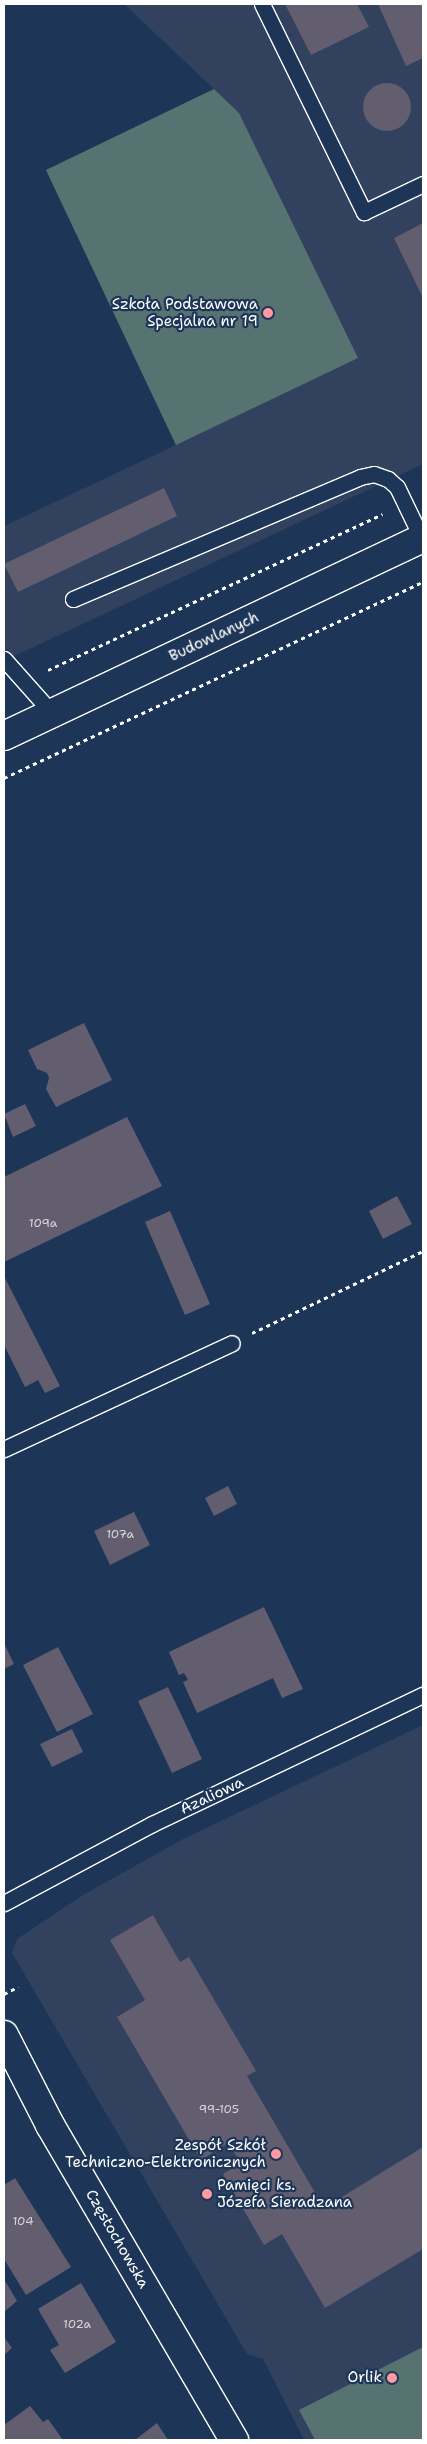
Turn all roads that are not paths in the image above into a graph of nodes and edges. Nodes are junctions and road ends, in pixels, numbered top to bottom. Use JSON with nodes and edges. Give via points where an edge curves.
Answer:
{"nodes":[{"id":1,"x":262,"y":4,"type":"edge"},
{"id":2,"x":423,"y":184,"type":"edge"},
{"id":3,"x":423,"y":538,"type":"edge"},
{"id":4,"x":73,"y":599,"type":"dead end"},
{"id":5,"x":4,"y":659,"type":"edge"},
{"id":6,"x":52,"y":713,"type":"junction"},
{"id":7,"x":4,"y":736,"type":"edge"},
{"id":8,"x":232,"y":1343,"type":"road end"},
{"id":9,"x":4,"y":1449,"type":"edge"},
{"id":10,"x":423,"y":1695,"type":"edge"},
{"id":11,"x":4,"y":1903,"type":"edge"},
{"id":12,"x":4,"y":2035,"type":"edge"},
{"id":13,"x":234,"y":2440,"type":"edge"}],
"edges":[{"from":1,"to":2,"type":"lane","via":[[364,212]]},
{"from":3,"to":4,"type":"lane","via":[[397,487],[388,479],[374,474],[360,477]]},
{"from":3,"to":6,"type":"street","name":"Budowlanych"},
{"from":5,"to":6,"type":"lane"},
{"from":6,"to":7,"type":"street","name":"Budowlanych"},
{"from":8,"to":9,"type":"lane"},
{"from":10,"to":11,"type":"lane","name":"Azaliowa","via":[[152,1824]]},
{"from":12,"to":13,"type":"street","name":"Częstochowska","via":[[50,2125]]}]}
